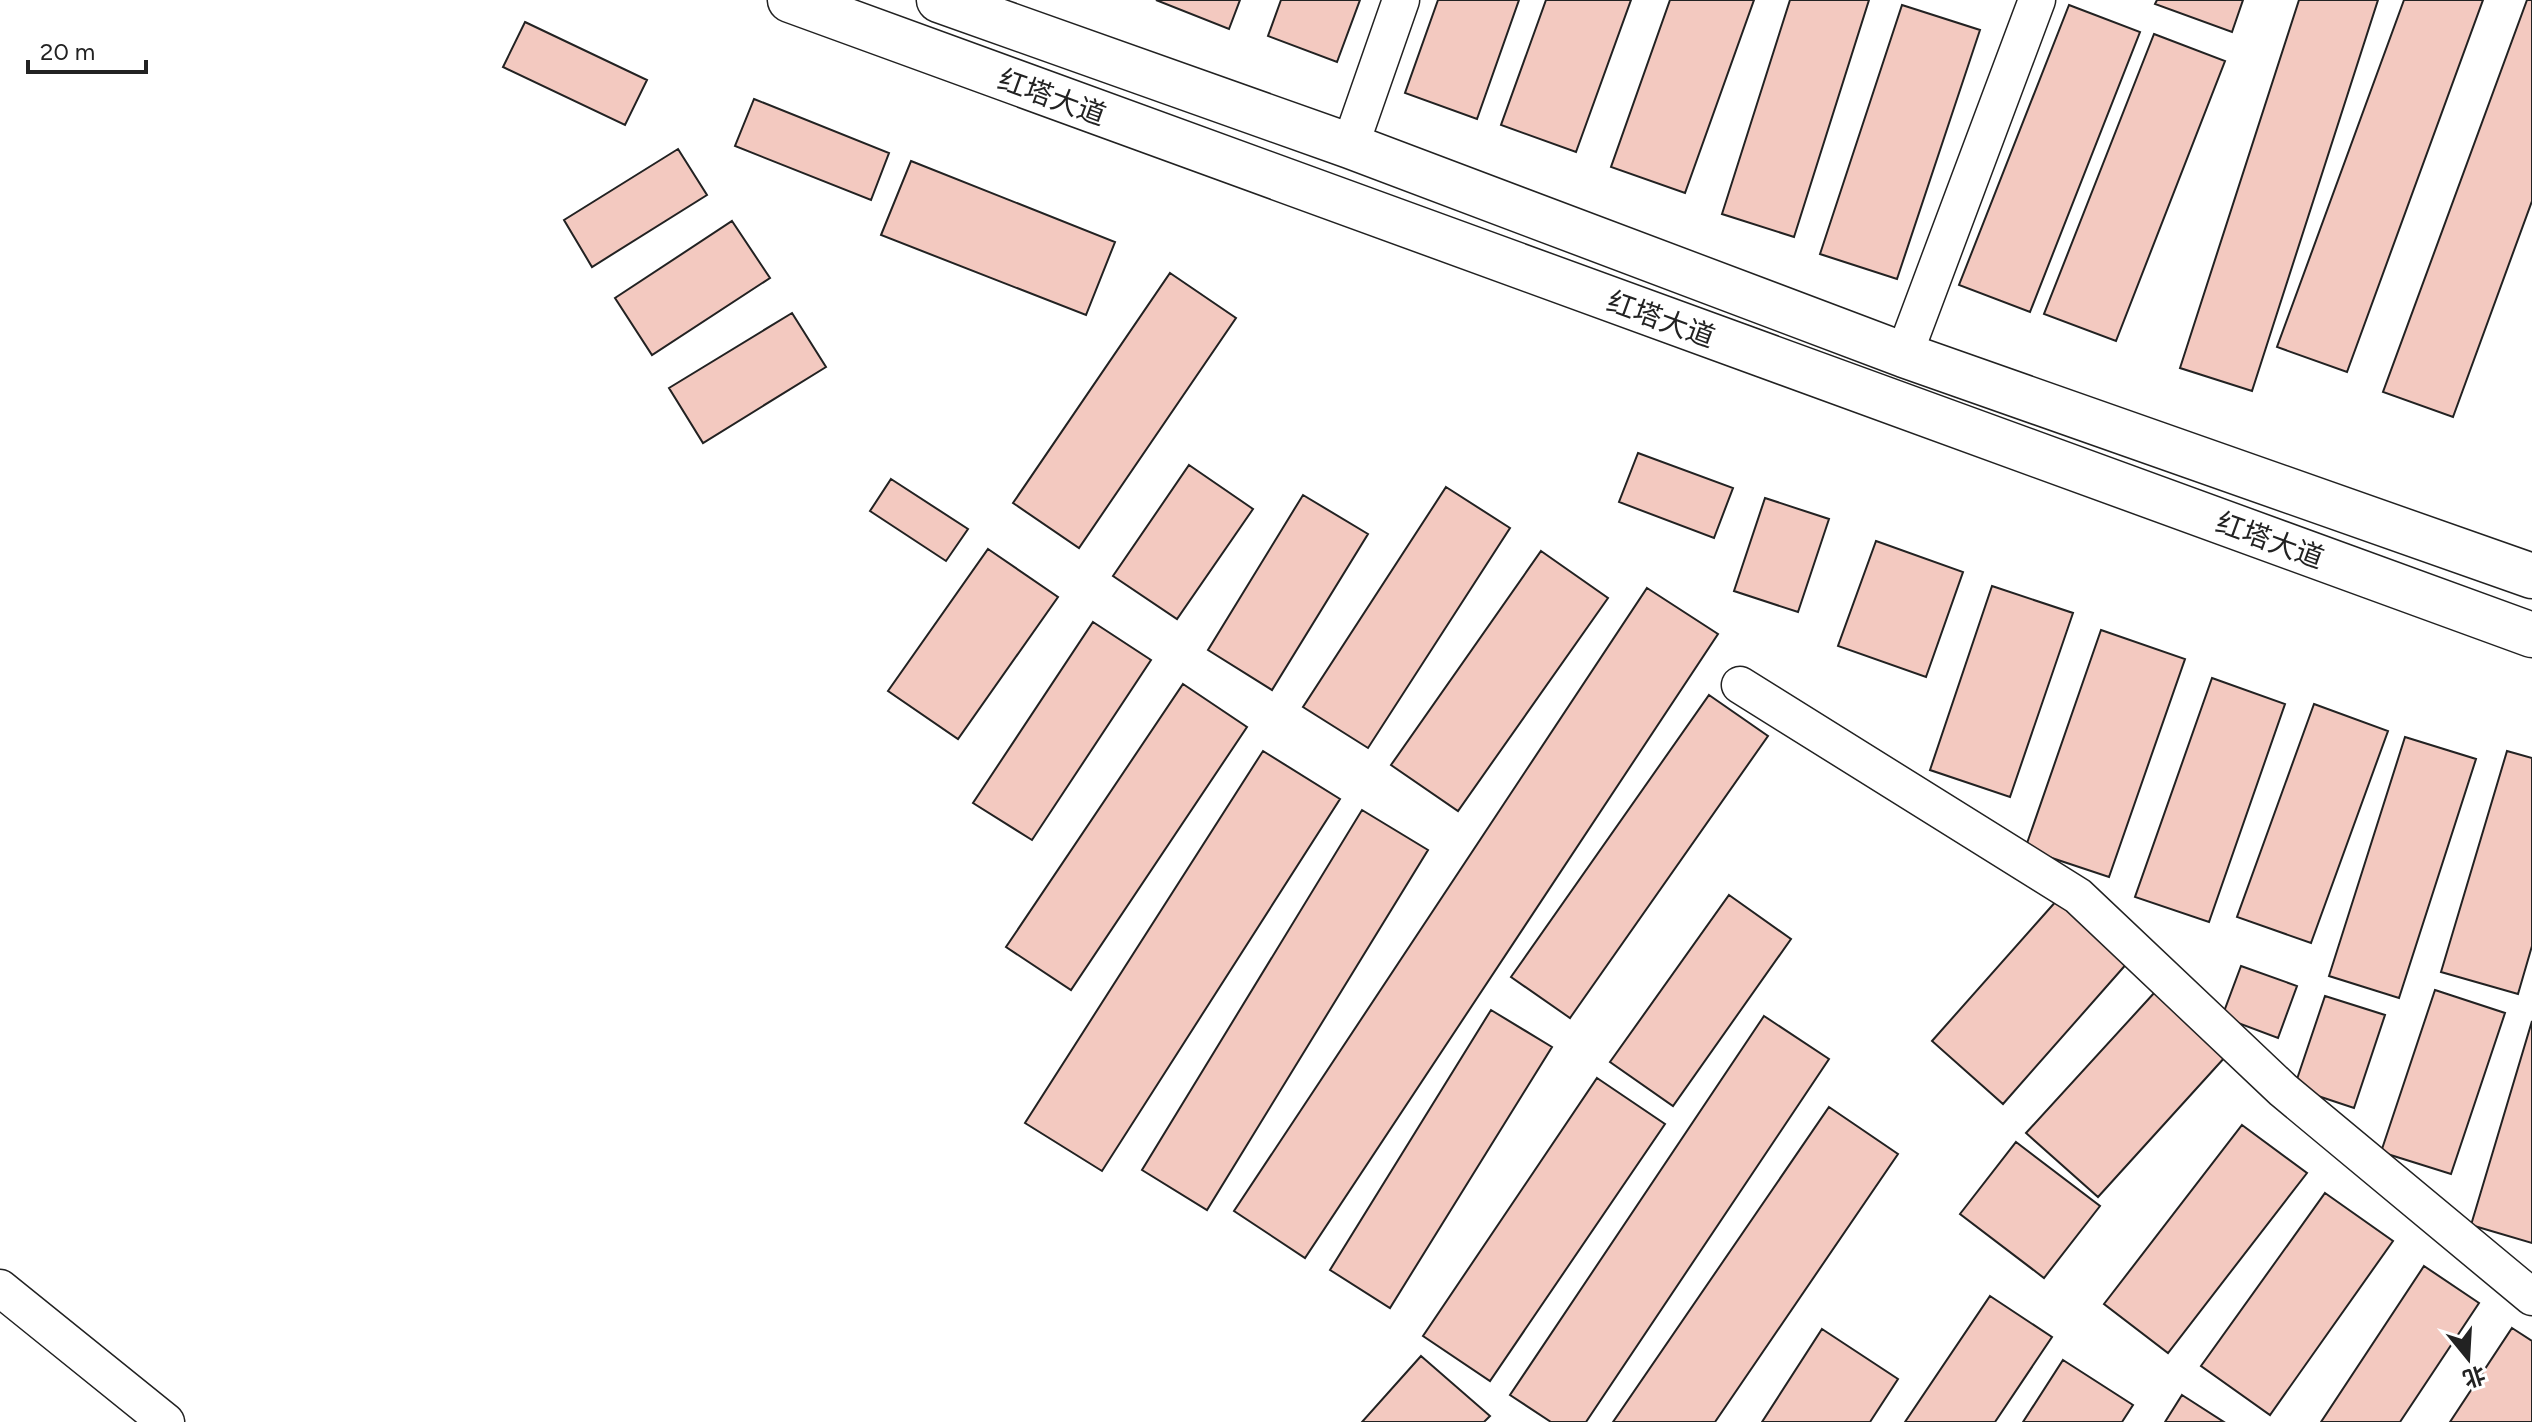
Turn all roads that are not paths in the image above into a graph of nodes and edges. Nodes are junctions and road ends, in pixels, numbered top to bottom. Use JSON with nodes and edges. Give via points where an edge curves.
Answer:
{"nodes":[{"id":1,"x":790,"y":0,"type":"edge"},
{"id":2,"x":939,"y":0,"type":"edge"},
{"id":3,"x":1401,"y":0,"type":"edge"},
{"id":4,"x":2037,"y":0,"type":"edge"},
{"id":5,"x":1350,"y":146,"type":"junction"},
{"id":6,"x":1904,"y":355,"type":"junction"},
{"id":7,"x":2532,"y":576,"type":"edge"},
{"id":8,"x":2532,"y":635,"type":"edge"},
{"id":9,"x":1740,"y":685,"type":"dead end"},
{"id":10,"x":0,"y":1288,"type":"edge"},
{"id":11,"x":2532,"y":1297,"type":"edge"},
{"id":12,"x":166,"y":1422,"type":"edge"}],
"edges":[{"from":1,"to":8,"type":"main road","name":"红塔大道"},
{"from":2,"to":5,"type":"main road","name":"红塔大道"},
{"from":3,"to":5,"type":"street"},
{"from":4,"to":6,"type":"street"},
{"from":5,"to":6,"type":"main road","name":"红塔大道"},
{"from":6,"to":7,"type":"main road","name":"红塔大道"},
{"from":9,"to":11,"type":"street","via":[[2078,896],[2283,1090]]},
{"from":10,"to":12,"type":"street"}]}
